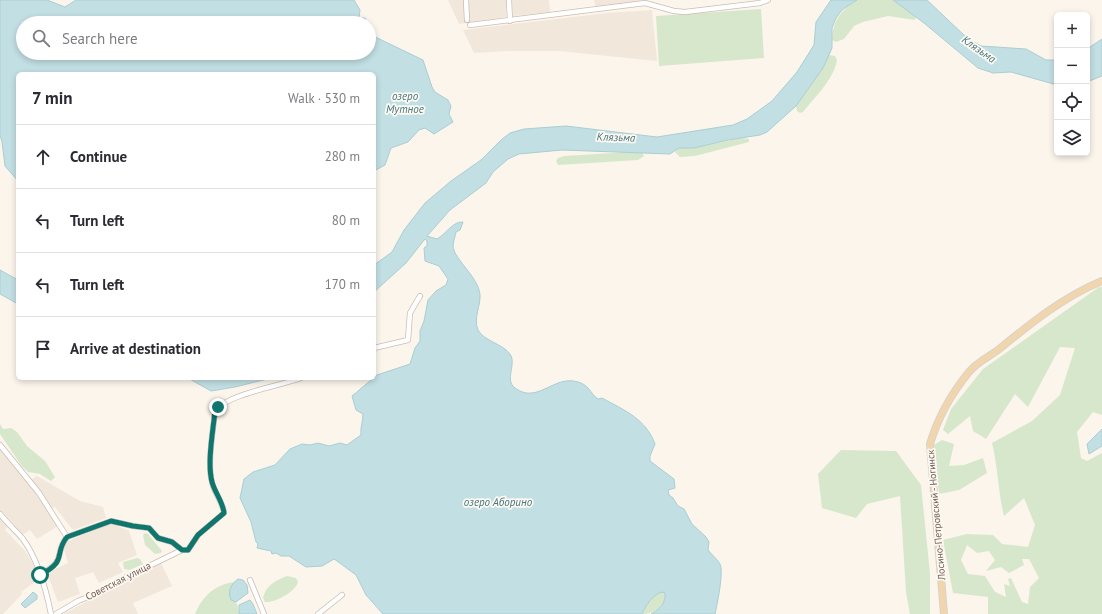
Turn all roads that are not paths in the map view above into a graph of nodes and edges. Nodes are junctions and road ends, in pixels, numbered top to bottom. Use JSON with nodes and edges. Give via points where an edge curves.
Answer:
{"nodes":[{"id":1,"x":466,"y":0,"type":"edge"},
{"id":2,"x":509,"y":0,"type":"edge"},
{"id":3,"x":768,"y":0,"type":"edge"},
{"id":4,"x":467,"y":20,"type":"dead end"},
{"id":5,"x":510,"y":21,"type":"junction"},
{"id":6,"x":470,"y":25,"type":"dead end"},
{"id":7,"x":1102,"y":281,"type":"edge"},
{"id":8,"x":420,"y":296,"type":"dead end"},
{"id":9,"x":376,"y":348,"type":"edge"},
{"id":10,"x":294,"y":380,"type":"edge"},
{"id":11,"x":0,"y":445,"type":"edge"},
{"id":12,"x":0,"y":514,"type":"edge"},
{"id":13,"x":67,"y":537,"type":"junction"},
{"id":14,"x":182,"y":550,"type":"junction"},
{"id":15,"x":40,"y":575,"type":"junction"},
{"id":16,"x":250,"y":580,"type":"dead end"},
{"id":17,"x":342,"y":595,"type":"dead end"},
{"id":18,"x":51,"y":614,"type":"edge"},
{"id":19,"x":56,"y":614,"type":"edge"},
{"id":20,"x":264,"y":614,"type":"edge"},
{"id":21,"x":318,"y":614,"type":"edge"},
{"id":22,"x":944,"y":614,"type":"edge"}],
"edges":[{"from":1,"to":4,"type":"street"},
{"from":2,"to":5,"type":"street"},
{"from":3,"to":5,"type":"street","via":[[685,12],[645,3]]},
{"from":5,"to":6,"type":"street"},
{"from":7,"to":22,"type":"main road","name":"Лосино-Петровский - Ногинск","via":[[1075,293],[970,371],[947,402],[936,424],[930,444]]},
{"from":8,"to":9,"type":"street","via":[[410,313],[408,340]]},
{"from":10,"to":14,"type":"street","name":"Советская улица","via":[[239,396],[215,411],[210,469],[212,483],[224,513],[198,535],[188,550]]},
{"from":11,"to":13,"type":"street","via":[[39,493]]},
{"from":12,"to":15,"type":"street","via":[[23,540]]},
{"from":13,"to":14,"type":"street","via":[[111,521],[149,528],[158,538],[172,542]]},
{"from":13,"to":15,"type":"street","via":[[63,542],[58,562],[52,569]]},
{"from":14,"to":19,"type":"street","name":"Советская улица"},
{"from":15,"to":18,"type":"street"},
{"from":16,"to":20,"type":"street"},
{"from":17,"to":21,"type":"street"}]}
